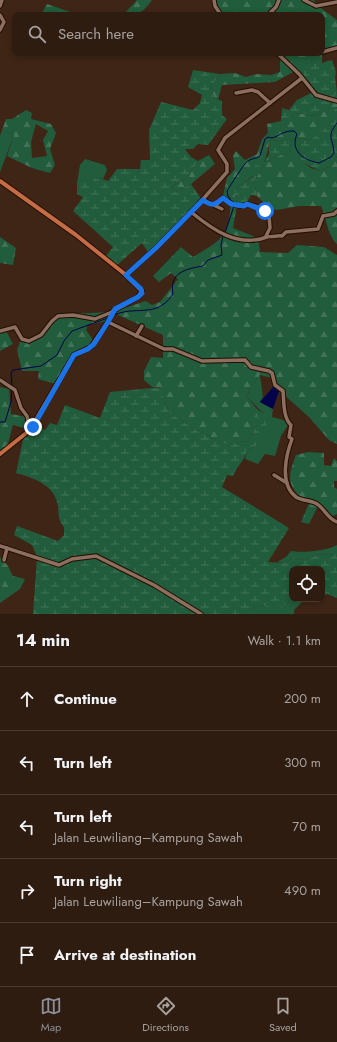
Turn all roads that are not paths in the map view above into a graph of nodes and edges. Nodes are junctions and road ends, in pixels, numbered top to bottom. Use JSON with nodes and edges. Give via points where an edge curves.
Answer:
{"nodes":[{"id":1,"x":2,"y":0,"type":"edge"},
{"id":2,"x":214,"y":0,"type":"edge"},
{"id":3,"x":279,"y":0,"type":"edge"},
{"id":4,"x":304,"y":0,"type":"edge"},
{"id":5,"x":337,"y":2,"type":"edge"},
{"id":6,"x":0,"y":6,"type":"edge"},
{"id":7,"x":219,"y":12,"type":"edge"},
{"id":8,"x":271,"y":12,"type":"edge"},
{"id":9,"x":0,"y":15,"type":"edge"},
{"id":10,"x":0,"y":30,"type":"edge"},
{"id":11,"x":337,"y":48,"type":"edge"},
{"id":12,"x":325,"y":51,"type":"edge"},
{"id":13,"x":280,"y":56,"type":"edge"},
{"id":14,"x":302,"y":78,"type":"junction"},
{"id":15,"x":236,"y":93,"type":"dead end"},
{"id":16,"x":337,"y":101,"type":"edge"},
{"id":17,"x":270,"y":103,"type":"junction"},
{"id":18,"x":0,"y":182,"type":"edge"},
{"id":19,"x":203,"y":200,"type":"junction"},
{"id":20,"x":216,"y":205,"type":"junction"},
{"id":21,"x":222,"y":209,"type":"dead end"},
{"id":22,"x":337,"y":209,"type":"edge"},
{"id":23,"x":191,"y":212,"type":"junction"},
{"id":24,"x":267,"y":236,"type":"junction"},
{"id":25,"x":126,"y":275,"type":"junction"},
{"id":26,"x":112,"y":313,"type":"junction"},
{"id":27,"x":109,"y":321,"type":"junction"},
{"id":28,"x":142,"y":326,"type":"dead end"},
{"id":29,"x":0,"y":331,"type":"edge"},
{"id":30,"x":136,"y":336,"type":"junction"},
{"id":31,"x":0,"y":380,"type":"edge"},
{"id":32,"x":30,"y":430,"type":"junction"},
{"id":33,"x":0,"y":454,"type":"edge"},
{"id":34,"x":274,"y":475,"type":"dead end"},
{"id":35,"x":287,"y":483,"type":"junction"},
{"id":36,"x":337,"y":522,"type":"edge"},
{"id":37,"x":0,"y":546,"type":"edge"},
{"id":38,"x":7,"y":548,"type":"junction"},
{"id":39,"x":4,"y":560,"type":"dead end"},
{"id":40,"x":201,"y":614,"type":"edge"}],
"edges":[{"from":1,"to":6,"type":"street"},
{"from":2,"to":7,"type":"street","via":[[214,6]]},
{"from":3,"to":8,"type":"street"},
{"from":4,"to":5,"type":"street","via":[[316,6]]},
{"from":9,"to":10,"type":"street","via":[[4,22]]},
{"from":11,"to":12,"type":"street"},
{"from":13,"to":14,"type":"street"},
{"from":14,"to":16,"type":"street","via":[[316,95]]},
{"from":14,"to":17,"type":"street"},
{"from":15,"to":17,"type":"street","via":[[252,90]]},
{"from":17,"to":19,"type":"street","via":[[225,138],[220,145],[218,152],[227,164],[228,171]]},
{"from":18,"to":25,"type":"main road","via":[[76,235]]},
{"from":19,"to":20,"type":"street"},
{"from":19,"to":23,"type":"street"},
{"from":20,"to":21,"type":"street"},
{"from":20,"to":24,"type":"street","via":[[223,198],[233,205],[247,204],[262,208],[269,213],[270,228]]},
{"from":22,"to":24,"type":"street","via":[[334,214],[323,216],[318,229],[286,232],[282,236]]},
{"from":23,"to":24,"type":"street","via":[[211,228],[225,235],[247,241]]},
{"from":23,"to":25,"type":"street"},
{"from":25,"to":26,"type":"main road","via":[[142,293]]},
{"from":26,"to":27,"type":"main road"},
{"from":26,"to":29,"type":"street","via":[[95,319],[73,315],[58,316],[41,335],[29,341],[22,339],[15,327]]},
{"from":27,"to":30,"type":"street"},
{"from":27,"to":32,"type":"main road","via":[[91,347],[74,355]]},
{"from":28,"to":30,"type":"street"},
{"from":30,"to":35,"type":"street","via":[[192,358],[216,362],[240,359],[245,360],[251,367],[272,373],[275,385],[282,391],[285,415],[291,425],[289,437],[292,439],[286,457]]},
{"from":31,"to":32,"type":"street","via":[[12,387],[19,398]]},
{"from":32,"to":33,"type":"main road"},
{"from":34,"to":35,"type":"street"},
{"from":35,"to":36,"type":"street","via":[[296,496],[316,503],[330,519]]},
{"from":37,"to":38,"type":"street"},
{"from":38,"to":39,"type":"street"},
{"from":38,"to":40,"type":"street","via":[[59,565],[72,559],[96,556],[148,582]]}]}
